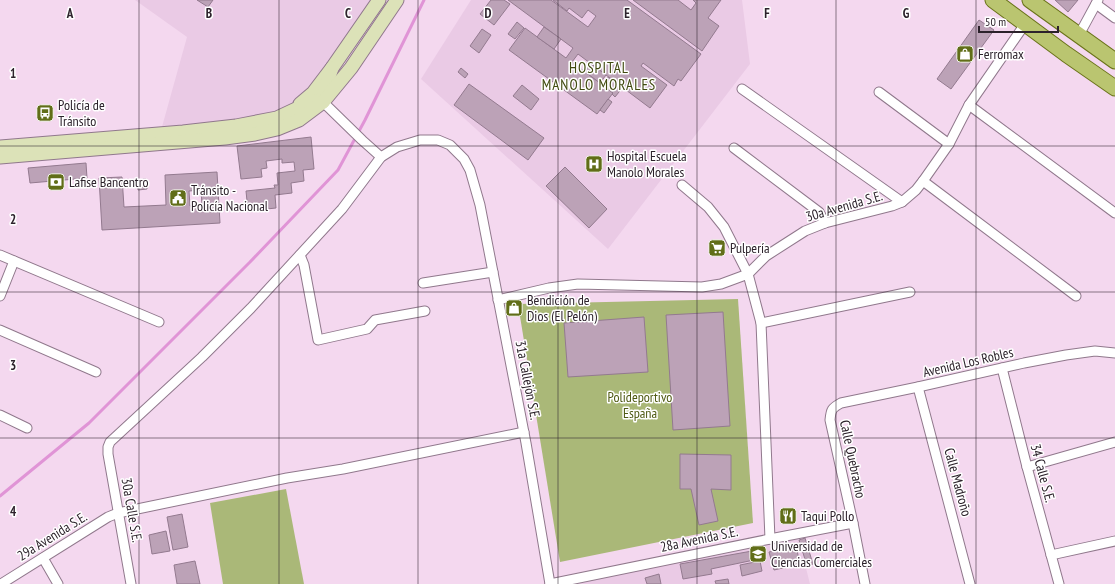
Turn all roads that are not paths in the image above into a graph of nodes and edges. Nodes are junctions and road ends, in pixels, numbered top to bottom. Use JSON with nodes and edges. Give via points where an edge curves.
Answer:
{"nodes":[{"id":1,"x":379,"y":0,"type":"edge"},
{"id":2,"x":397,"y":0,"type":"edge"},
{"id":3,"x":993,"y":0,"type":"edge"},
{"id":4,"x":1030,"y":0,"type":"edge"},
{"id":5,"x":1097,"y":2,"type":"edge"},
{"id":6,"x":1115,"y":18,"type":"edge"},
{"id":7,"x":1026,"y":24,"type":"junction"},
{"id":8,"x":1079,"y":35,"type":"junction"},
{"id":9,"x":1115,"y":61,"type":"edge"},
{"id":10,"x":332,"y":68,"type":"junction"},
{"id":11,"x":1115,"y":88,"type":"edge"},
{"id":12,"x":742,"y":89,"type":"dead end"},
{"id":13,"x":879,"y":92,"type":"dead end"},
{"id":14,"x":323,"y":102,"type":"junction"},
{"id":15,"x":969,"y":105,"type":"junction"},
{"id":16,"x":293,"y":111,"type":"junction"},
{"id":17,"x":949,"y":144,"type":"junction"},
{"id":18,"x":0,"y":147,"type":"edge"},
{"id":19,"x":734,"y":148,"type":"dead end"},
{"id":20,"x":0,"y":157,"type":"edge"},
{"id":21,"x":381,"y":157,"type":"junction"},
{"id":22,"x":923,"y":181,"type":"junction"},
{"id":23,"x":682,"y":185,"type":"dead end"},
{"id":24,"x":902,"y":202,"type":"junction"},
{"id":25,"x":1115,"y":212,"type":"edge"},
{"id":26,"x":825,"y":223,"type":"junction"},
{"id":27,"x":0,"y":255,"type":"edge"},
{"id":28,"x":300,"y":255,"type":"junction"},
{"id":29,"x":14,"y":261,"type":"junction"},
{"id":30,"x":493,"y":272,"type":"junction"},
{"id":31,"x":748,"y":274,"type":"junction"},
{"id":32,"x":423,"y":283,"type":"dead end"},
{"id":33,"x":910,"y":292,"type":"dead end"},
{"id":34,"x":0,"y":296,"type":"edge"},
{"id":35,"x":1076,"y":296,"type":"dead end"},
{"id":36,"x":498,"y":300,"type":"junction"},
{"id":37,"x":425,"y":310,"type":"dead end"},
{"id":38,"x":159,"y":322,"type":"dead end"},
{"id":39,"x":761,"y":323,"type":"junction"},
{"id":40,"x":0,"y":330,"type":"edge"},
{"id":41,"x":1115,"y":353,"type":"edge"},
{"id":42,"x":1002,"y":368,"type":"junction"},
{"id":43,"x":96,"y":372,"type":"dead end"},
{"id":44,"x":918,"y":387,"type":"junction"},
{"id":45,"x":831,"y":411,"type":"joint"},
{"id":46,"x":0,"y":415,"type":"edge"},
{"id":47,"x":27,"y":428,"type":"dead end"},
{"id":48,"x":524,"y":432,"type":"junction"},
{"id":49,"x":1115,"y":442,"type":"edge"},
{"id":50,"x":1027,"y":467,"type":"junction"},
{"id":51,"x":118,"y":513,"type":"junction"},
{"id":52,"x":853,"y":523,"type":"junction"},
{"id":53,"x":770,"y":539,"type":"junction"},
{"id":54,"x":1115,"y":540,"type":"edge"},
{"id":55,"x":1051,"y":556,"type":"junction"},
{"id":56,"x":42,"y":558,"type":"junction"},
{"id":57,"x":1,"y":584,"type":"edge"},
{"id":58,"x":58,"y":584,"type":"edge"},
{"id":59,"x":131,"y":584,"type":"edge"},
{"id":60,"x":550,"y":584,"type":"edge"},
{"id":61,"x":865,"y":584,"type":"edge"},
{"id":62,"x":970,"y":584,"type":"edge"},
{"id":63,"x":1059,"y":584,"type":"edge"}],
"edges":[{"from":1,"to":10,"type":"main road"},
{"from":2,"to":14,"type":"main road","via":[[352,68]]},
{"from":3,"to":7,"type":"main road"},
{"from":4,"to":8,"type":"main road"},
{"from":5,"to":6,"type":"street"},
{"from":5,"to":8,"type":"street"},
{"from":7,"to":11,"type":"main road"},
{"from":7,"to":15,"type":"street","name":"30a Avenida S.E."},
{"from":8,"to":9,"type":"main road"},
{"from":10,"to":14,"type":"main road"},
{"from":10,"to":16,"type":"main road","via":[[313,93]]},
{"from":12,"to":24,"type":"street"},
{"from":13,"to":17,"type":"street"},
{"from":14,"to":16,"type":"main road","via":[[311,102]]},
{"from":14,"to":20,"type":"main road","via":[[299,120],[255,134]]},
{"from":14,"to":21,"type":"street"},
{"from":15,"to":17,"type":"street","name":"30a Avenida S.E."},
{"from":15,"to":25,"type":"street"},
{"from":16,"to":18,"type":"main road","via":[[277,118],[236,126]]},
{"from":17,"to":22,"type":"street","name":"30a Avenida S.E."},
{"from":19,"to":26,"type":"street","via":[[820,212]]},
{"from":21,"to":28,"type":"street","via":[[342,209]]},
{"from":21,"to":30,"type":"street","name":"31a Callejón S.E.","via":[[397,147],[420,140],[438,140],[450,145],[464,159],[470,170],[480,205]]},
{"from":22,"to":24,"type":"street","name":"30a Avenida S.E."},
{"from":22,"to":35,"type":"street"},
{"from":23,"to":31,"type":"street","via":[[708,207],[724,227]]},
{"from":24,"to":26,"type":"street","name":"30a Avenida S.E."},
{"from":26,"to":31,"type":"street","name":"30a Avenida S.E.","via":[[805,231],[766,256]]},
{"from":27,"to":29,"type":"street"},
{"from":28,"to":37,"type":"street","via":[[318,340],[367,329],[375,320]]},
{"from":28,"to":51,"type":"street","name":"30a Calle S.E.","via":[[202,357],[110,442],[108,454]]},
{"from":29,"to":34,"type":"street"},
{"from":29,"to":38,"type":"street"},
{"from":30,"to":32,"type":"street"},
{"from":30,"to":36,"type":"street","name":"31a Callejón S.E."},
{"from":31,"to":36,"type":"street","name":"30a Avenida S.E.","via":[[722,284],[702,287],[578,284]]},
{"from":31,"to":39,"type":"street"},
{"from":33,"to":39,"type":"street"},
{"from":36,"to":48,"type":"street","name":"31a Callejón S.E."},
{"from":39,"to":53,"type":"street"},
{"from":40,"to":43,"type":"street"},
{"from":41,"to":42,"type":"street","name":"Avenida Los Robles","via":[[1095,351]]},
{"from":42,"to":44,"type":"street","name":"Avenida Los Robles"},
{"from":42,"to":50,"type":"street","name":"34 Calle S.E."},
{"from":44,"to":45,"type":"street","name":"Avenida Los Robles","via":[[841,403]]},
{"from":44,"to":62,"type":"street","name":"Calle Madroño"},
{"from":45,"to":52,"type":"street","name":"Calle Quebracho","via":[[830,420]]},
{"from":46,"to":47,"type":"street"},
{"from":48,"to":51,"type":"street","name":"29a Avenida S.E."},
{"from":48,"to":60,"type":"street","name":"31a Callejón S.E."},
{"from":49,"to":50,"type":"street"},
{"from":50,"to":55,"type":"street","name":"34 Calle S.E."},
{"from":51,"to":56,"type":"street","name":"29a Avenida S.E."},
{"from":51,"to":59,"type":"street","name":"30a Calle S.E."},
{"from":52,"to":53,"type":"street","name":"28a Avenida S.E."},
{"from":52,"to":61,"type":"street","name":"Calle Quebracho"},
{"from":53,"to":60,"type":"street","name":"28a Avenida S.E."},
{"from":54,"to":55,"type":"street"},
{"from":55,"to":63,"type":"street","name":"34 Calle S.E."},
{"from":56,"to":57,"type":"street","name":"29a Avenida S.E."},
{"from":56,"to":58,"type":"street"}]}
